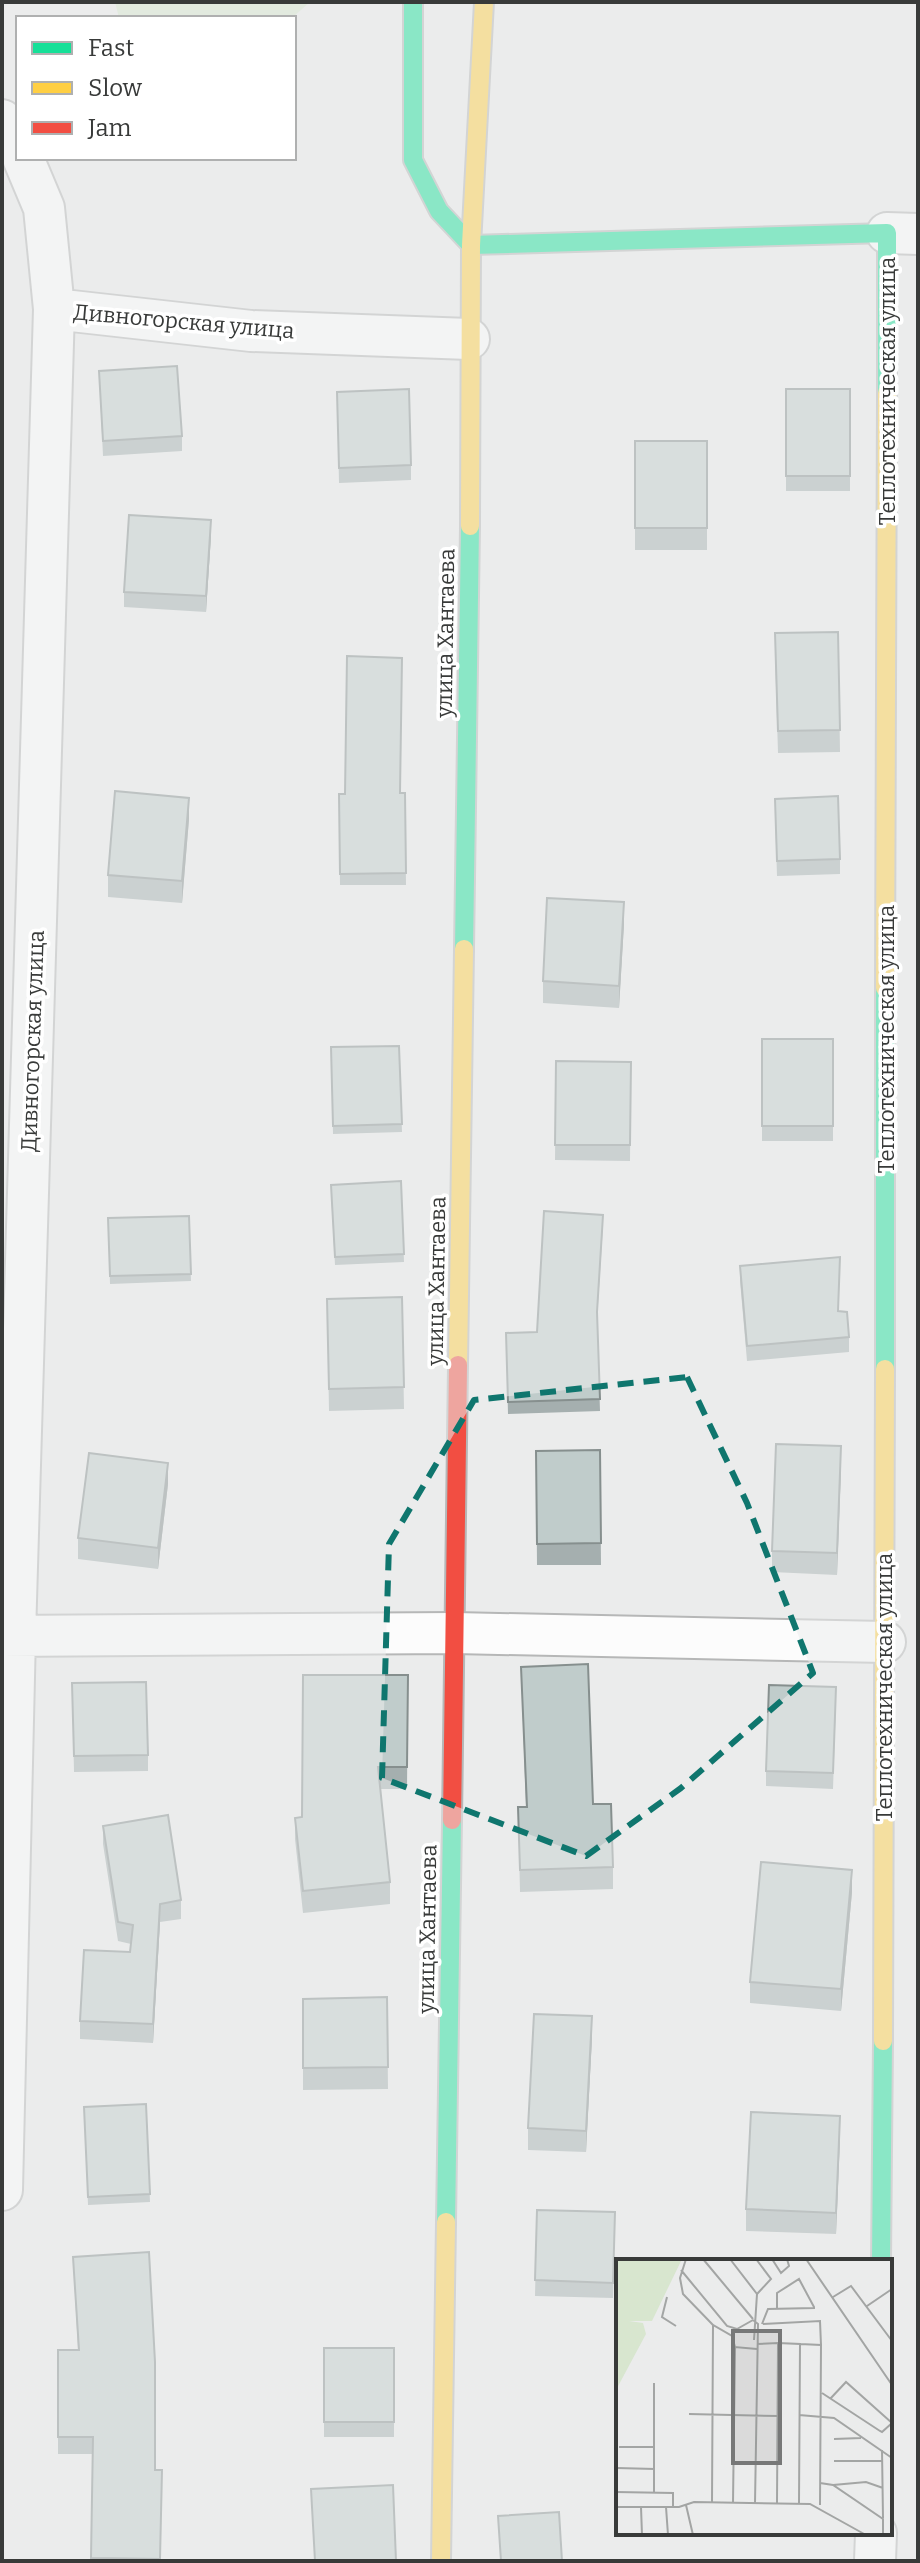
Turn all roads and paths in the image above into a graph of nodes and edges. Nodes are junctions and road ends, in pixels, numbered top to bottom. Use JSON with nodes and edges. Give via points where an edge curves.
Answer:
{"nodes":[{"id":1,"x":413,"y":2,"type":"edge"},
{"id":2,"x":484,"y":2,"type":"edge"},
{"id":3,"x":2,"y":120,"type":"edge"},
{"id":4,"x":16,"y":142,"type":"edge"},
{"id":5,"x":24,"y":160,"type":"edge"},
{"id":6,"x":903,"y":234,"type":"edge"},
{"id":7,"x":471,"y":245,"type":"junction"},
{"id":8,"x":54,"y":309,"type":"junction"},
{"id":9,"x":469,"y":339,"type":"junction"},
{"id":10,"x":455,"y":1633,"type":"junction"},
{"id":11,"x":8,"y":1636,"type":"edge"},
{"id":12,"x":885,"y":1642,"type":"junction"},
{"id":13,"x":2,"y":2190,"type":"edge"},
{"id":14,"x":881,"y":2259,"type":"edge"},
{"id":15,"x":876,"y":2535,"type":"edge"},
{"id":16,"x":441,"y":2561,"type":"edge"},
{"id":17,"x":875,"y":2561,"type":"edge"}],
"edges":[{"from":1,"to":7,"type":"street","via":[[413,160],[439,211]]},
{"from":2,"to":7,"type":"street","name":"улица Хантаева"},
{"from":3,"to":4,"type":"street"},
{"from":5,"to":8,"type":"street","via":[[44,208]]},
{"from":6,"to":7,"type":"street","name":"Теплотехническая улица"},
{"from":6,"to":12,"type":"street","name":"Теплотехническая улица"},
{"from":7,"to":9,"type":"street","name":"улица Хантаева"},
{"from":8,"to":9,"type":"street","name":"Дивногорская улица","via":[[251,331]]},
{"from":8,"to":11,"type":"street","name":"Дивногорская улица"},
{"from":9,"to":10,"type":"street","name":"улица Хантаева"},
{"from":10,"to":11,"type":"street"},
{"from":10,"to":12,"type":"street"},
{"from":10,"to":16,"type":"street","name":"улица Хантаева"},
{"from":11,"to":13,"type":"street","name":"Дивногорская улица"},
{"from":12,"to":14,"type":"street","name":"Теплотехническая улица"},
{"from":15,"to":17,"type":"street"}]}
